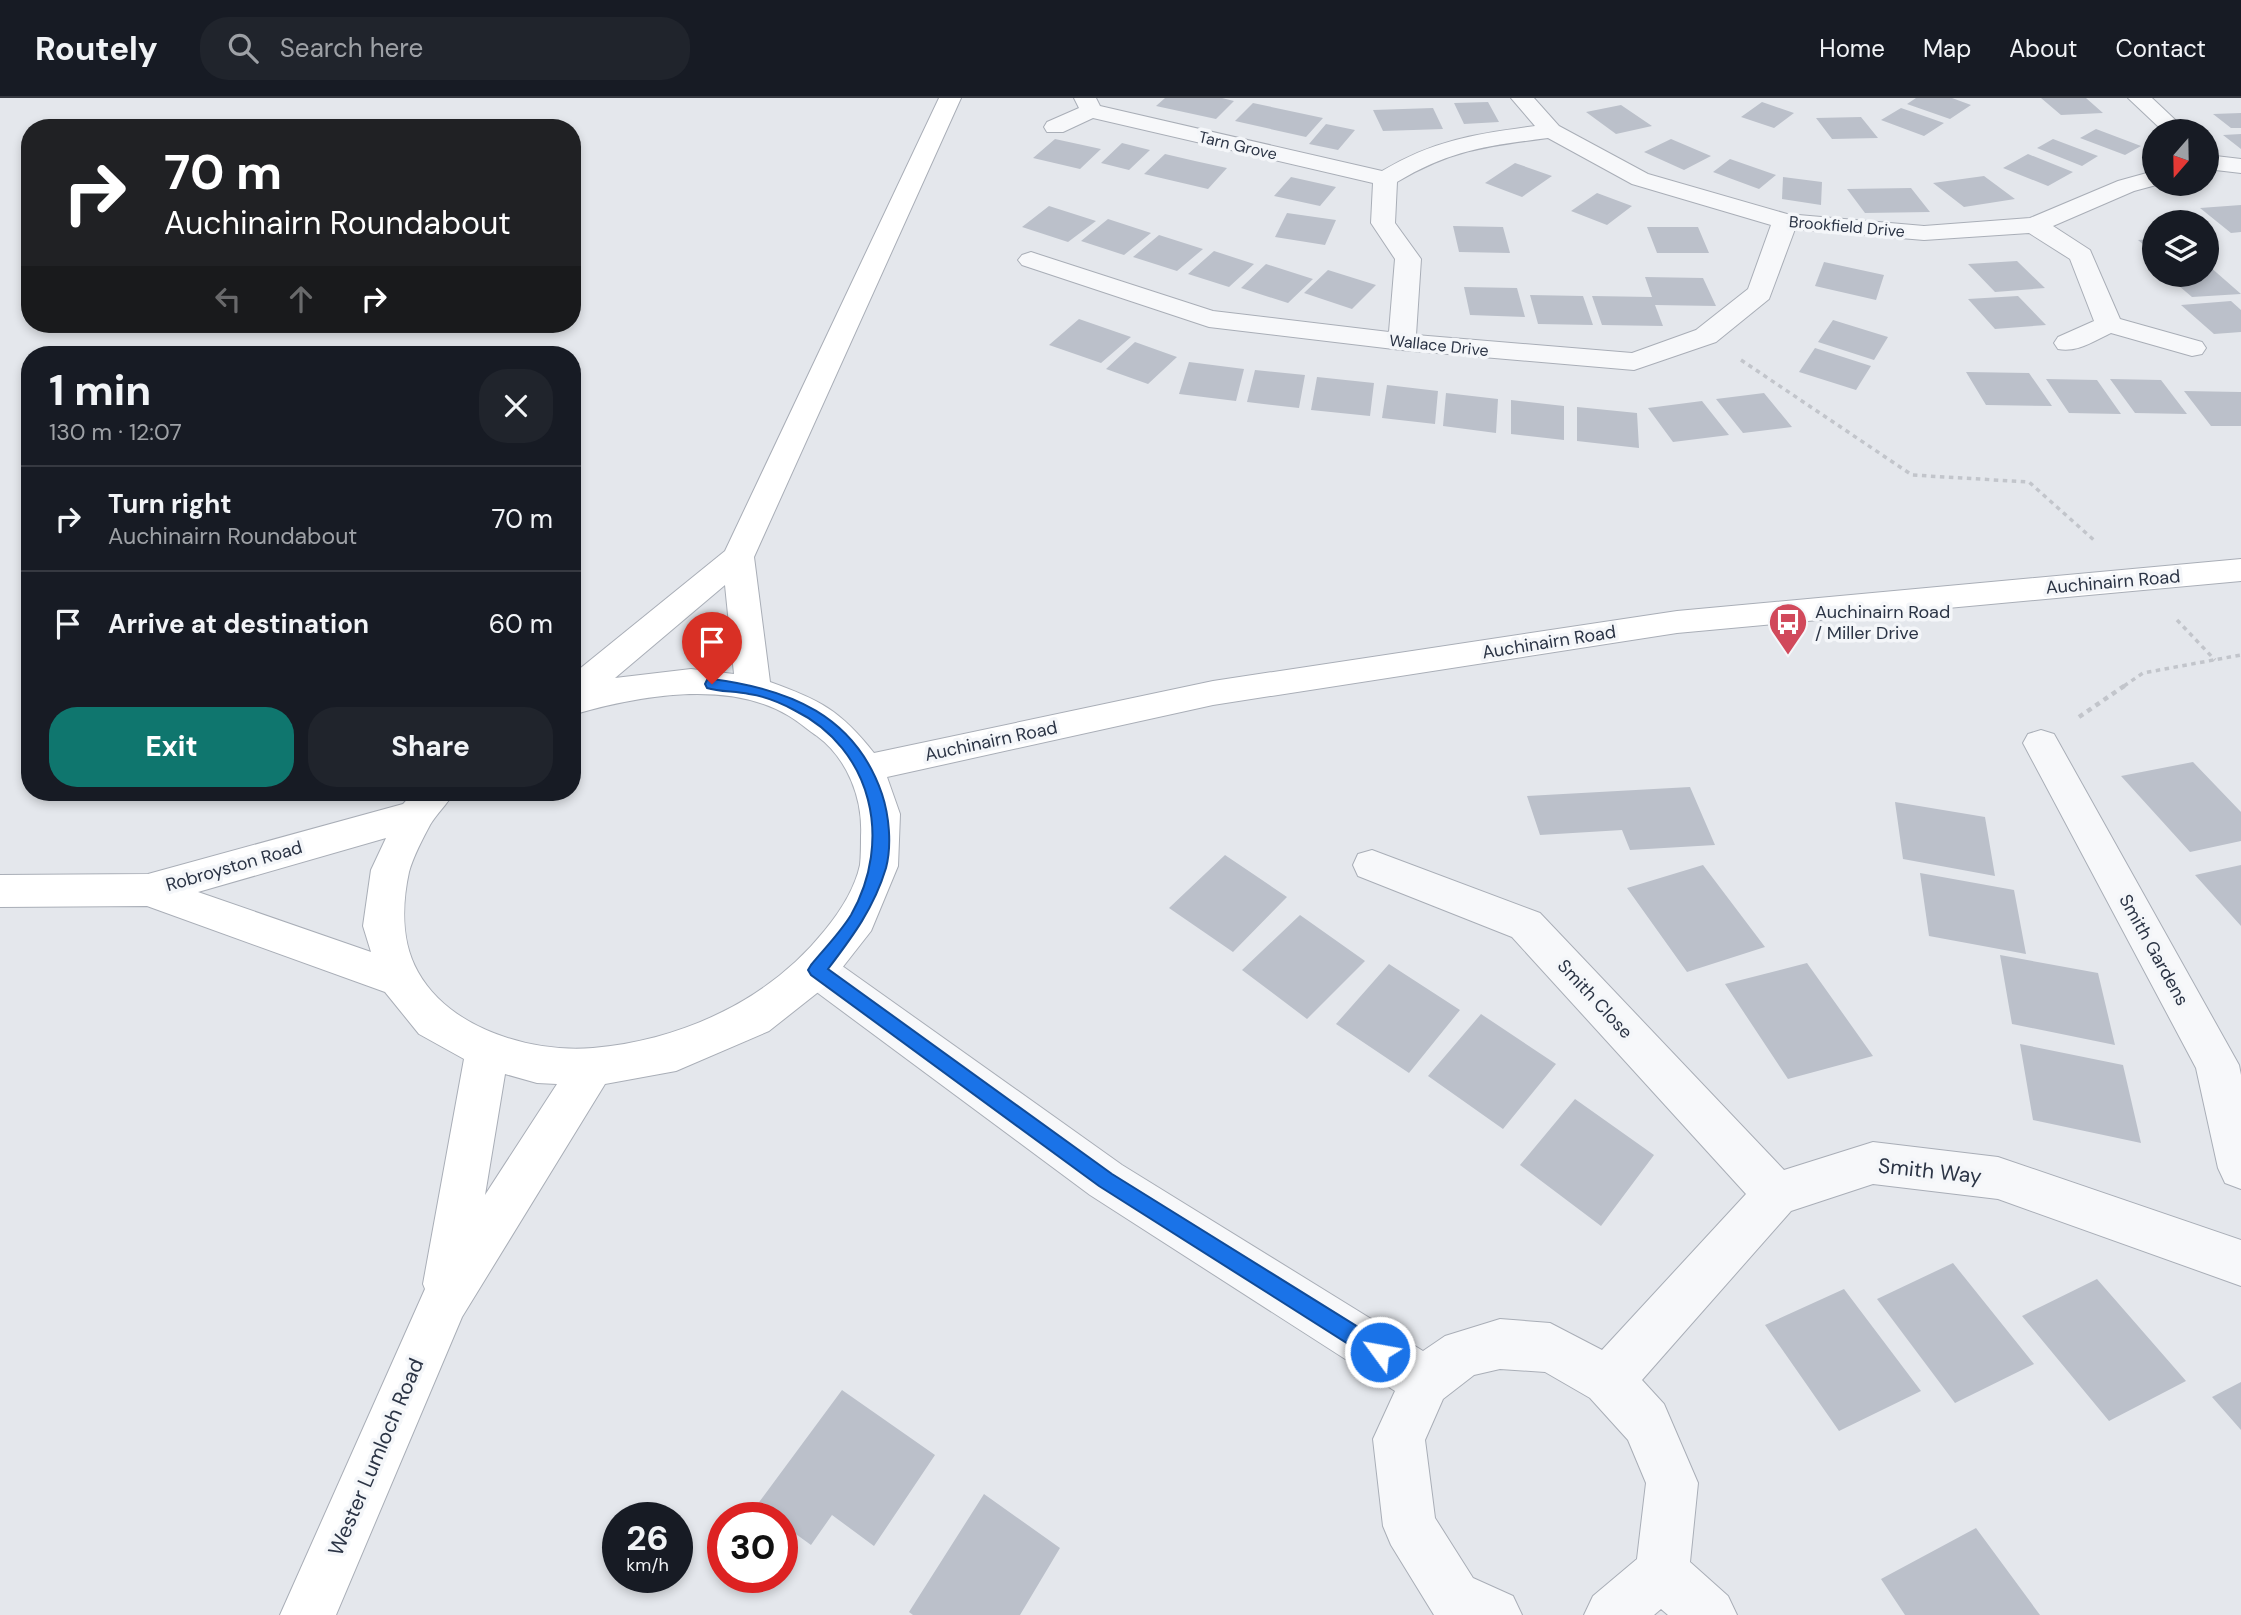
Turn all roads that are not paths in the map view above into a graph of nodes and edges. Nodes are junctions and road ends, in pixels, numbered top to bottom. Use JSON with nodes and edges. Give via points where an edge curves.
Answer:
{"nodes":[{"id":1,"x":950,"y":98,"type":"edge"},
{"id":2,"x":1522,"y":98,"type":"edge"},
{"id":3,"x":2138,"y":98,"type":"edge"},
{"id":4,"x":1088,"y":105,"type":"edge"},
{"id":5,"x":2162,"y":119,"type":"edge"},
{"id":6,"x":1055,"y":127,"type":"dead end"},
{"id":7,"x":1551,"y":131,"type":"junction"},
{"id":8,"x":2219,"y":163,"type":"edge"},
{"id":9,"x":2241,"y":166,"type":"edge"},
{"id":10,"x":1385,"y":178,"type":"junction"},
{"id":11,"x":2142,"y":181,"type":"edge"},
{"id":12,"x":1785,"y":221,"type":"junction"},
{"id":13,"x":2034,"y":225,"type":"junction"},
{"id":14,"x":1031,"y":260,"type":"dead end"},
{"id":15,"x":2109,"y":324,"type":"junction"},
{"id":16,"x":1402,"y":342,"type":"junction"},
{"id":17,"x":2068,"y":343,"type":"dead end"},
{"id":18,"x":2192,"y":348,"type":"dead end"},
{"id":19,"x":738,"y":557,"type":"junction"},
{"id":20,"x":2241,"y":570,"type":"edge"},
{"id":21,"x":581,"y":687,"type":"edge"},
{"id":22,"x":753,"y":689,"type":"junction"},
{"id":23,"x":581,"y":699,"type":"edge"},
{"id":24,"x":2041,"y":743,"type":"road end"},
{"id":25,"x":866,"y":768,"type":"junction"},
{"id":26,"x":426,"y":804,"type":"edge"},
{"id":27,"x":1372,"y":865,"type":"dead end"},
{"id":28,"x":148,"y":890,"type":"junction"},
{"id":29,"x":0,"y":891,"type":"edge"},
{"id":30,"x":817,"y":970,"type":"junction"},
{"id":31,"x":400,"y":980,"type":"junction"},
{"id":32,"x":487,"y":1051,"type":"junction"},
{"id":33,"x":592,"y":1067,"type":"junction"},
{"id":34,"x":2241,"y":1168,"type":"edge"},
{"id":35,"x":1776,"y":1194,"type":"junction"},
{"id":36,"x":2241,"y":1263,"type":"edge"},
{"id":37,"x":445,"y":1300,"type":"junction"},
{"id":38,"x":1608,"y":1380,"type":"junction"},
{"id":39,"x":1425,"y":1381,"type":"junction"},
{"id":40,"x":1662,"y":1573,"type":"junction"},
{"id":41,"x":1463,"y":1609,"type":"edge"},
{"id":42,"x":308,"y":1615,"type":"edge"},
{"id":43,"x":1612,"y":1615,"type":"edge"},
{"id":44,"x":1709,"y":1615,"type":"edge"}],
"edges":[{"from":1,"to":19,"type":"main road"},
{"from":2,"to":7,"type":"street","name":"Brookfield Drive"},
{"from":3,"to":5,"type":"street"},
{"from":4,"to":6,"type":"street","name":"Tarn Grove"},
{"from":4,"to":10,"type":"street","name":"Tarn Grove"},
{"from":7,"to":10,"type":"street","via":[[1468,142],[1419,159]]},
{"from":7,"to":12,"type":"street","name":"Brookfield Drive","via":[[1640,178]]},
{"from":8,"to":9,"type":"street"},
{"from":10,"to":16,"type":"street","via":[[1384,223],[1408,259]]},
{"from":11,"to":13,"type":"street","name":"Brookfield Drive"},
{"from":12,"to":13,"type":"street","name":"Brookfield Drive","via":[[1924,233]]},
{"from":12,"to":16,"type":"street","name":"Wallace Drive","via":[[1760,293],[1706,336],[1634,362]]},
{"from":13,"to":15,"type":"street","via":[[2081,255]]},
{"from":14,"to":16,"type":"street","name":"Wallace Drive","via":[[1209,319]]},
{"from":15,"to":17,"type":"street"},
{"from":15,"to":18,"type":"street"},
{"from":19,"to":21,"type":"main road"},
{"from":19,"to":22,"type":"main road"},
{"from":20,"to":25,"type":"main road","name":"Auchinairn Road","via":[[1663,624],[1213,693]]},
{"from":22,"to":23,"type":"main road","via":[[691,681],[625,687]]},
{"from":22,"to":25,"type":"main road","via":[[800,706],[838,733]]},
{"from":24,"to":34,"type":"street","name":"Smith Gardens","via":[[2217,1065]]},
{"from":25,"to":30,"type":"main road","via":[[881,814],[879,866],[857,919]]},
{"from":26,"to":28,"type":"main road","name":"Robroyston Road"},
{"from":26,"to":31,"type":"main road","via":[[390,870],[383,926]]},
{"from":27,"to":35,"type":"street","name":"Smith Close","via":[[1526,925]]},
{"from":28,"to":29,"type":"main road"},
{"from":28,"to":31,"type":"main road","name":"Robroyston Road"},
{"from":30,"to":33,"type":"main road","via":[[754,1018],[676,1052]]},
{"from":30,"to":39,"type":"street","via":[[1106,1180]]},
{"from":31,"to":32,"type":"main road","via":[[435,1021]]},
{"from":32,"to":33,"type":"main road","via":[[537,1064]]},
{"from":32,"to":37,"type":"main road","name":"Wester Lumloch Road"},
{"from":33,"to":37,"type":"main road","name":"Wester Lumloch Road"},
{"from":35,"to":36,"type":"street","name":"Smith Way","via":[[1873,1163],[1998,1178]]},
{"from":35,"to":38,"type":"street"},
{"from":37,"to":42,"type":"main road","name":"Wester Lumloch Road"},
{"from":38,"to":39,"type":"street","via":[[1550,1348],[1500,1344],[1462,1353]]},
{"from":38,"to":40,"type":"street","via":[[1646,1422],[1672,1483]]},
{"from":39,"to":41,"type":"street","via":[[1399,1439],[1410,1526]]},
{"from":40,"to":43,"type":"street"},
{"from":40,"to":44,"type":"street"}]}
